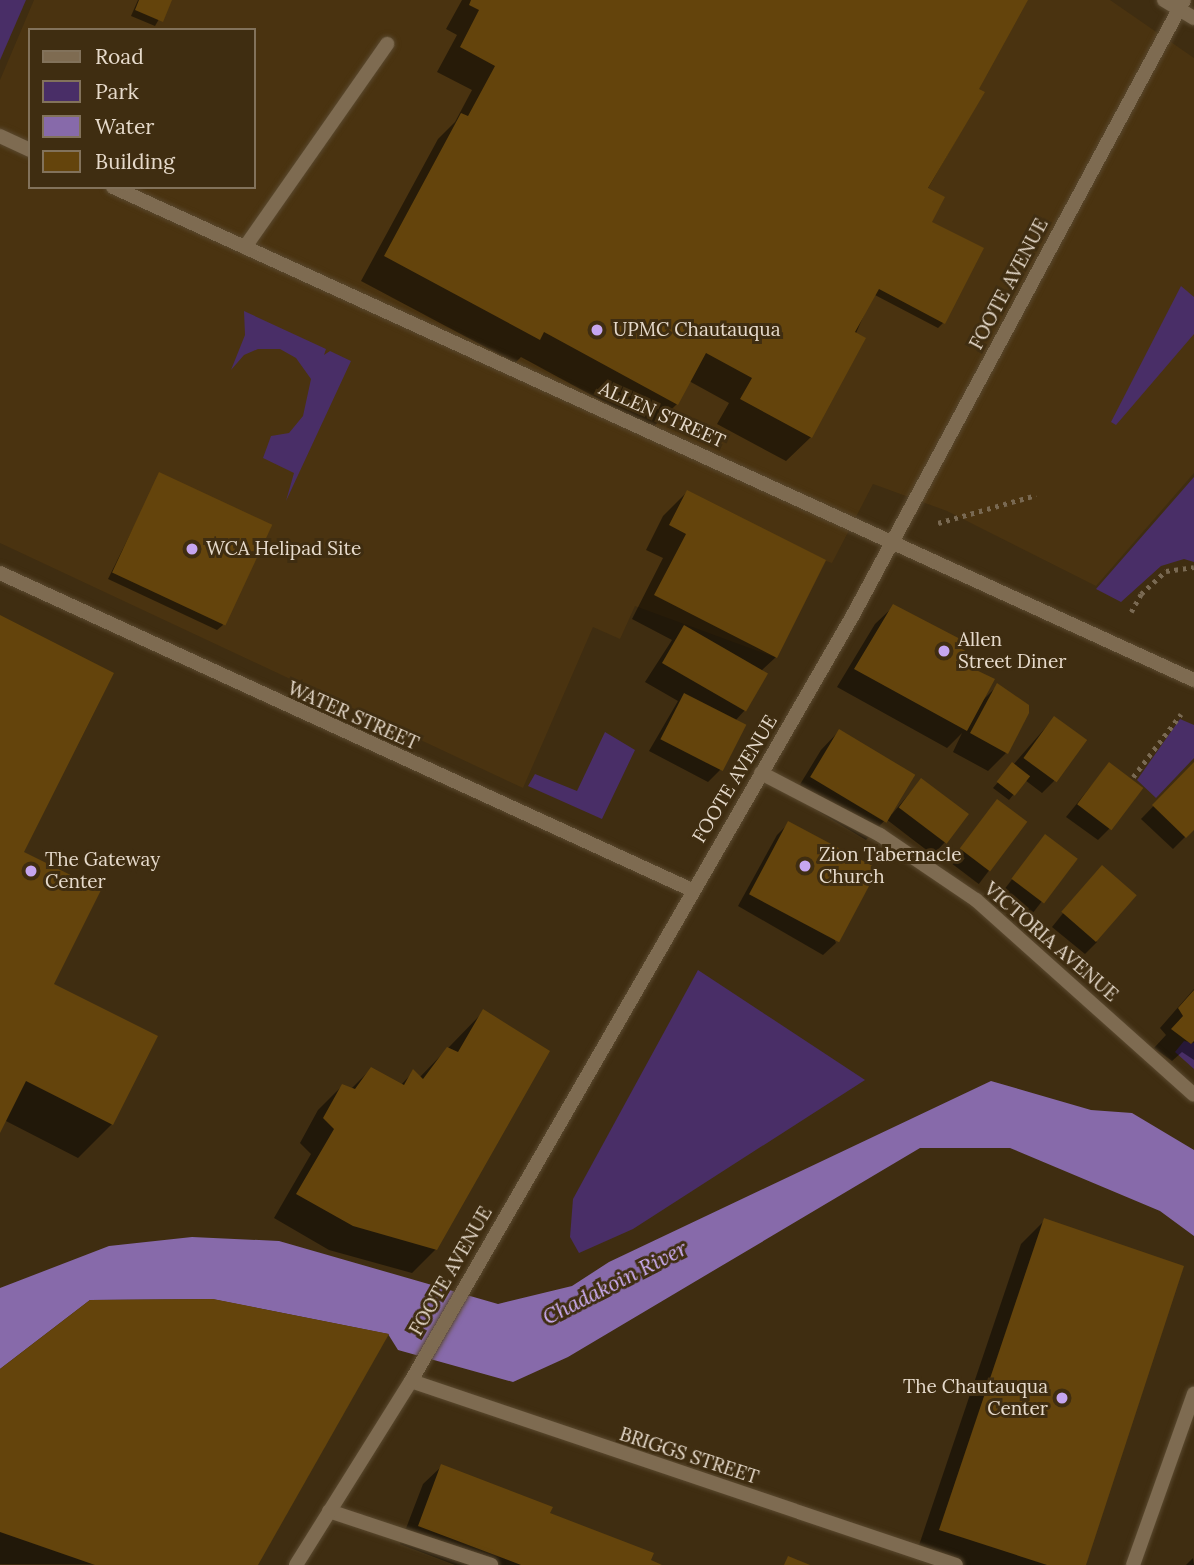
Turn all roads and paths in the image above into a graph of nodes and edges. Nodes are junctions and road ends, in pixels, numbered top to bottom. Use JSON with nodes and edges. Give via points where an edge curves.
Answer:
{"nodes":[{"id":1,"x":1164,"y":0,"type":"edge"},
{"id":2,"x":1181,"y":4,"type":"edge"},
{"id":3,"x":1194,"y":18,"type":"edge"},
{"id":4,"x":387,"y":44,"type":"dead end"},
{"id":5,"x":0,"y":136,"type":"edge"},
{"id":6,"x":28,"y":149,"type":"edge"},
{"id":7,"x":117,"y":189,"type":"edge"},
{"id":8,"x":245,"y":247,"type":"junction"},
{"id":9,"x":1036,"y":495,"type":"dead end"},
{"id":10,"x":938,"y":523,"type":"dead end"},
{"id":11,"x":894,"y":540,"type":"junction"},
{"id":12,"x":1194,"y":567,"type":"edge"},
{"id":13,"x":0,"y":573,"type":"edge"},
{"id":14,"x":1131,"y":612,"type":"dead end"},
{"id":15,"x":1194,"y":680,"type":"edge"},
{"id":16,"x":1181,"y":715,"type":"dead end"},
{"id":17,"x":761,"y":773,"type":"junction"},
{"id":18,"x":1133,"y":777,"type":"dead end"},
{"id":19,"x":692,"y":890,"type":"junction"},
{"id":20,"x":1194,"y":1095,"type":"edge"},
{"id":21,"x":411,"y":1381,"type":"junction"},
{"id":22,"x":1194,"y":1394,"type":"edge"},
{"id":23,"x":329,"y":1511,"type":"junction"},
{"id":24,"x":296,"y":1565,"type":"edge"},
{"id":25,"x":491,"y":1565,"type":"edge"},
{"id":26,"x":956,"y":1565,"type":"edge"},
{"id":27,"x":1133,"y":1565,"type":"edge"}],
"edges":[{"from":1,"to":2,"type":"street"},
{"from":2,"to":3,"type":"street"},
{"from":2,"to":11,"type":"street","name":"FOOTE AVENUE"},
{"from":4,"to":8,"type":"street"},
{"from":5,"to":6,"type":"street"},
{"from":7,"to":8,"type":"street","name":"ALLEN STREET"},
{"from":8,"to":11,"type":"street","name":"ALLEN STREET"},
{"from":9,"to":10,"type":"path"},
{"from":11,"to":15,"type":"street","name":"ALLEN STREET"},
{"from":11,"to":17,"type":"street","name":"FOOTE AVENUE"},
{"from":12,"to":14,"type":"path","via":[[1166,571],[1141,594]]},
{"from":13,"to":19,"type":"street","name":"WATER STREET"},
{"from":16,"to":18,"type":"path"},
{"from":17,"to":19,"type":"street","name":"FOOTE AVENUE"},
{"from":17,"to":20,"type":"street","name":"VICTORIA AVENUE","via":[[880,835],[976,900]]},
{"from":19,"to":21,"type":"street","name":"FOOTE AVENUE"},
{"from":21,"to":23,"type":"street","name":"FOOTE AVENUE"},
{"from":21,"to":26,"type":"street","name":"BRIGGS STREET"},
{"from":22,"to":27,"type":"street"},
{"from":23,"to":24,"type":"street","name":"FOOTE AVENUE"},
{"from":23,"to":25,"type":"street"}]}
